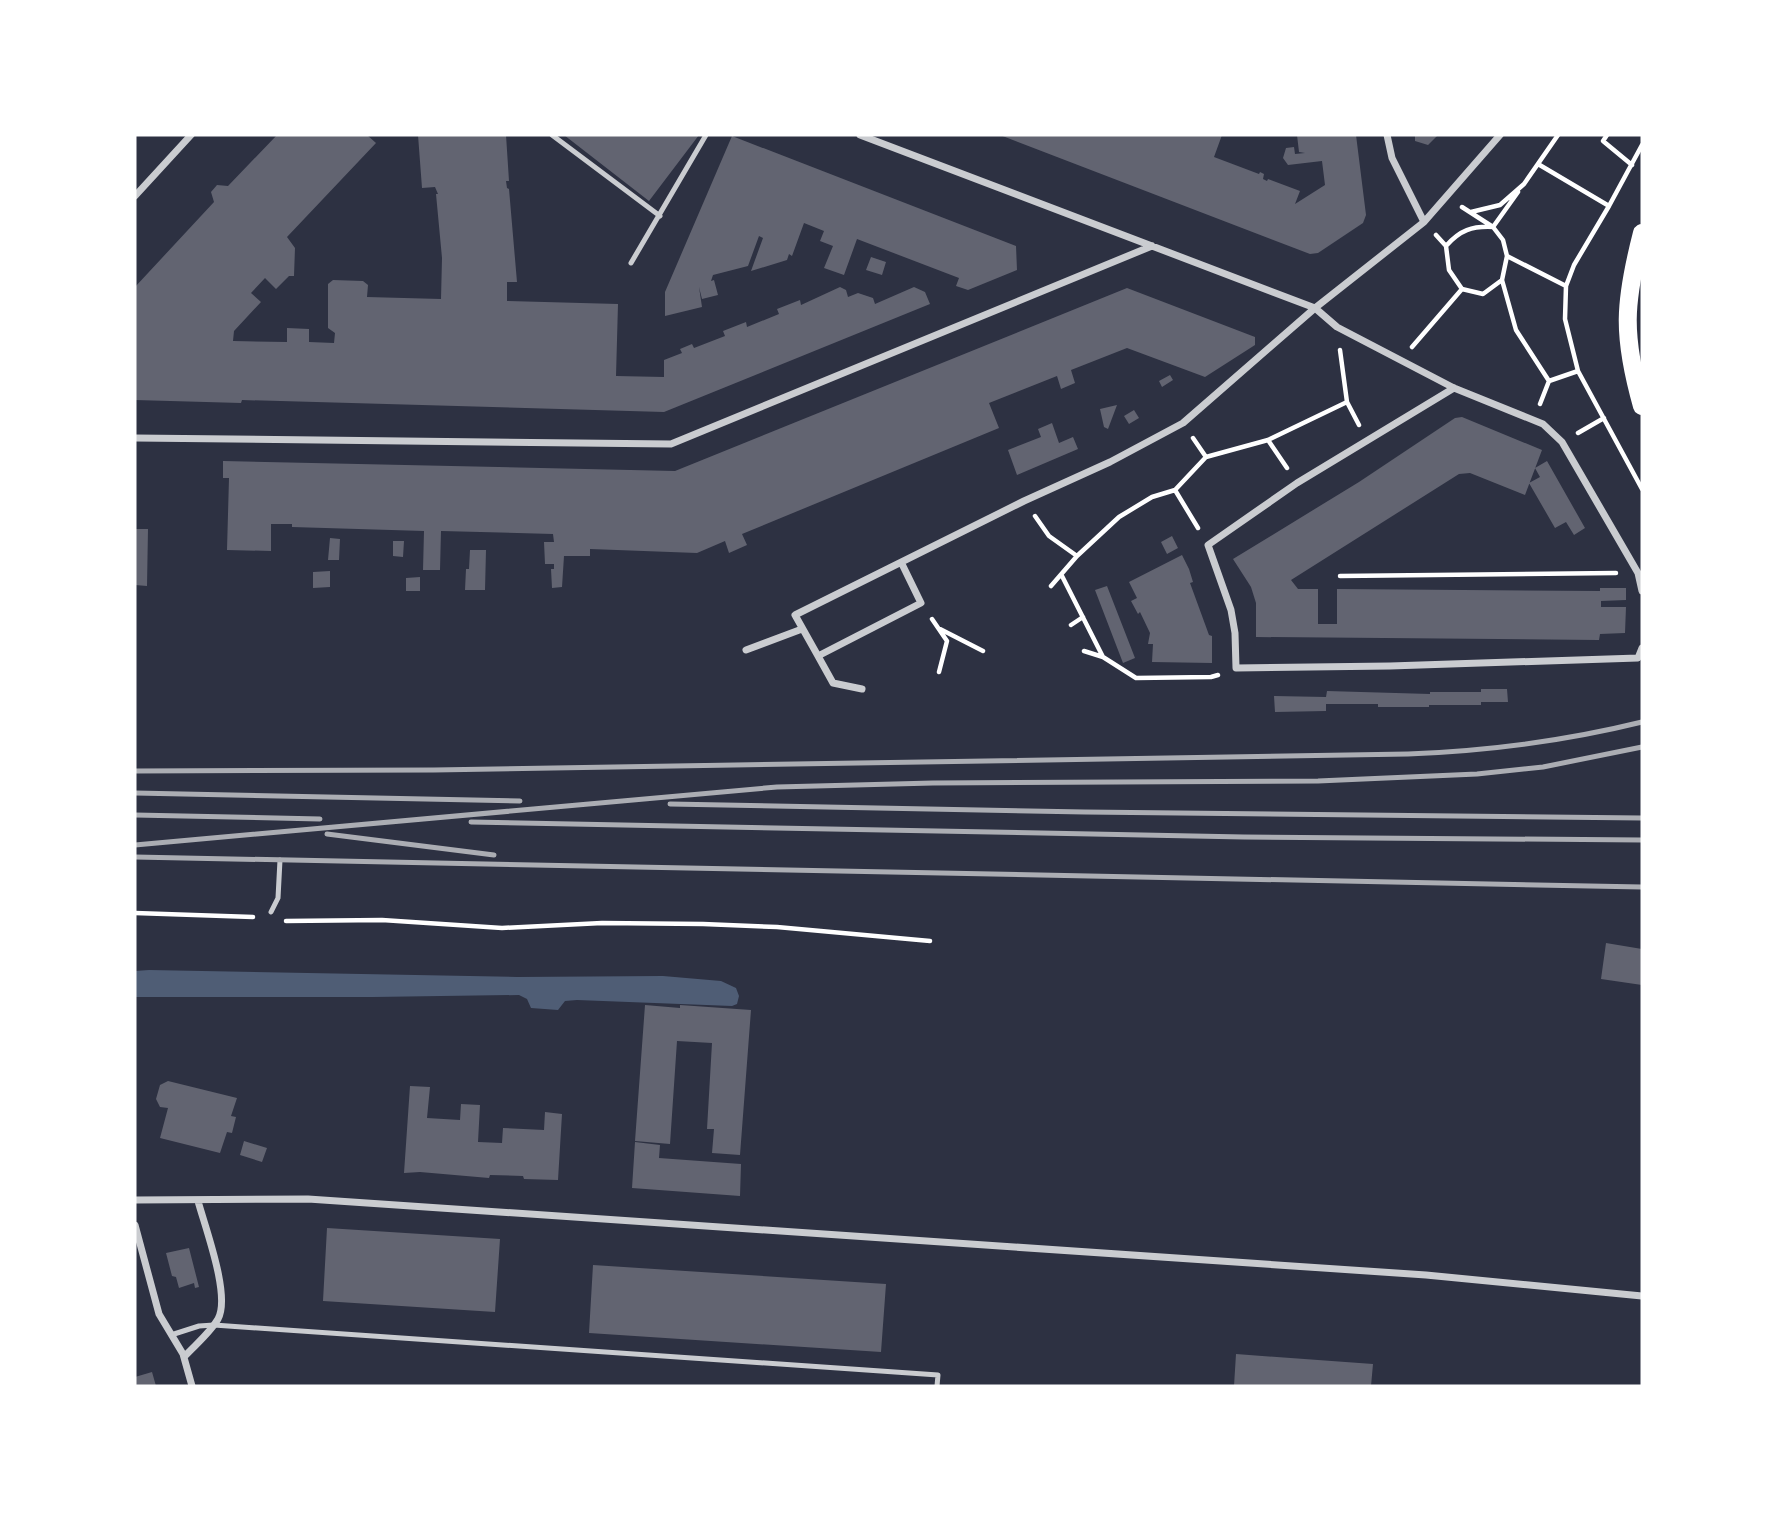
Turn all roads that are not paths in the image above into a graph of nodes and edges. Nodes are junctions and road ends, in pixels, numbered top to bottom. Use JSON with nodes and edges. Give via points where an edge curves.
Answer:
{"nodes":[{"id":1,"x":191,"y":135,"type":"edge"},
{"id":2,"x":552,"y":135,"type":"edge"},
{"id":3,"x":706,"y":135,"type":"edge"},
{"id":4,"x":860,"y":135,"type":"edge"},
{"id":5,"x":1387,"y":135,"type":"edge"},
{"id":6,"x":1500,"y":135,"type":"edge"},
{"id":7,"x":135,"y":196,"type":"edge"},
{"id":8,"x":660,"y":216,"type":"junction"},
{"id":9,"x":1424,"y":222,"type":"junction"},
{"id":10,"x":1642,"y":233,"type":"edge"},
{"id":11,"x":1152,"y":246,"type":"junction"},
{"id":12,"x":631,"y":263,"type":"dead end"},
{"id":13,"x":1315,"y":308,"type":"junction"},
{"id":14,"x":1454,"y":388,"type":"junction"},
{"id":15,"x":1642,"y":406,"type":"edge"},
{"id":16,"x":135,"y":438,"type":"edge"},
{"id":17,"x":902,"y":564,"type":"junction"},
{"id":18,"x":1642,"y":591,"type":"edge"},
{"id":19,"x":802,"y":629,"type":"junction"},
{"id":20,"x":1642,"y":648,"type":"edge"},
{"id":21,"x":746,"y":650,"type":"dead end"},
{"id":22,"x":818,"y":656,"type":"junction"},
{"id":23,"x":862,"y":689,"type":"dead end"},
{"id":24,"x":280,"y":860,"type":"dead end"},
{"id":25,"x":271,"y":912,"type":"dead end"},
{"id":26,"x":135,"y":1200,"type":"edge"},
{"id":27,"x":198,"y":1201,"type":"junction"},
{"id":28,"x":135,"y":1225,"type":"edge"},
{"id":29,"x":1642,"y":1296,"type":"edge"},
{"id":30,"x":214,"y":1325,"type":"junction"},
{"id":31,"x":170,"y":1335,"type":"junction"},
{"id":32,"x":184,"y":1356,"type":"junction"},
{"id":33,"x":192,"y":1386,"type":"edge"},
{"id":34,"x":937,"y":1386,"type":"edge"}],
"edges":[{"from":1,"to":7,"type":"street"},
{"from":2,"to":8,"type":"lane"},
{"from":3,"to":8,"type":"lane"},
{"from":4,"to":11,"type":"street"},
{"from":5,"to":9,"type":"street","via":[[1392,158]]},
{"from":6,"to":9,"type":"street"},
{"from":8,"to":12,"type":"lane"},
{"from":9,"to":13,"type":"street"},
{"from":10,"to":15,"type":"main road","via":[[1626,324]]},
{"from":11,"to":13,"type":"street"},
{"from":11,"to":16,"type":"street","via":[[671,444]]},
{"from":13,"to":14,"type":"street","via":[[1337,327]]},
{"from":13,"to":17,"type":"street","via":[[1183,423]]},
{"from":14,"to":18,"type":"street","via":[[1543,424],[1562,442],[1637,573]]},
{"from":14,"to":20,"type":"street","via":[[1297,483],[1208,545],[1231,610],[1236,668],[1637,658]]},
{"from":17,"to":19,"type":"street","via":[[794,615]]},
{"from":17,"to":22,"type":"street","via":[[921,603]]},
{"from":19,"to":21,"type":"street"},
{"from":19,"to":22,"type":"street"},
{"from":22,"to":23,"type":"street","via":[[833,684]]},
{"from":24,"to":25,"type":"lane","via":[[278,898]]},
{"from":26,"to":27,"type":"street"},
{"from":27,"to":29,"type":"street","via":[[362,1203],[1426,1275]]},
{"from":27,"to":30,"type":"street","via":[[223,1296]]},
{"from":28,"to":31,"type":"street","via":[[159,1314]]},
{"from":30,"to":31,"type":"lane"},
{"from":30,"to":32,"type":"street"},
{"from":30,"to":34,"type":"lane","via":[[938,1375]]},
{"from":31,"to":32,"type":"street"},
{"from":32,"to":33,"type":"street"}]}
